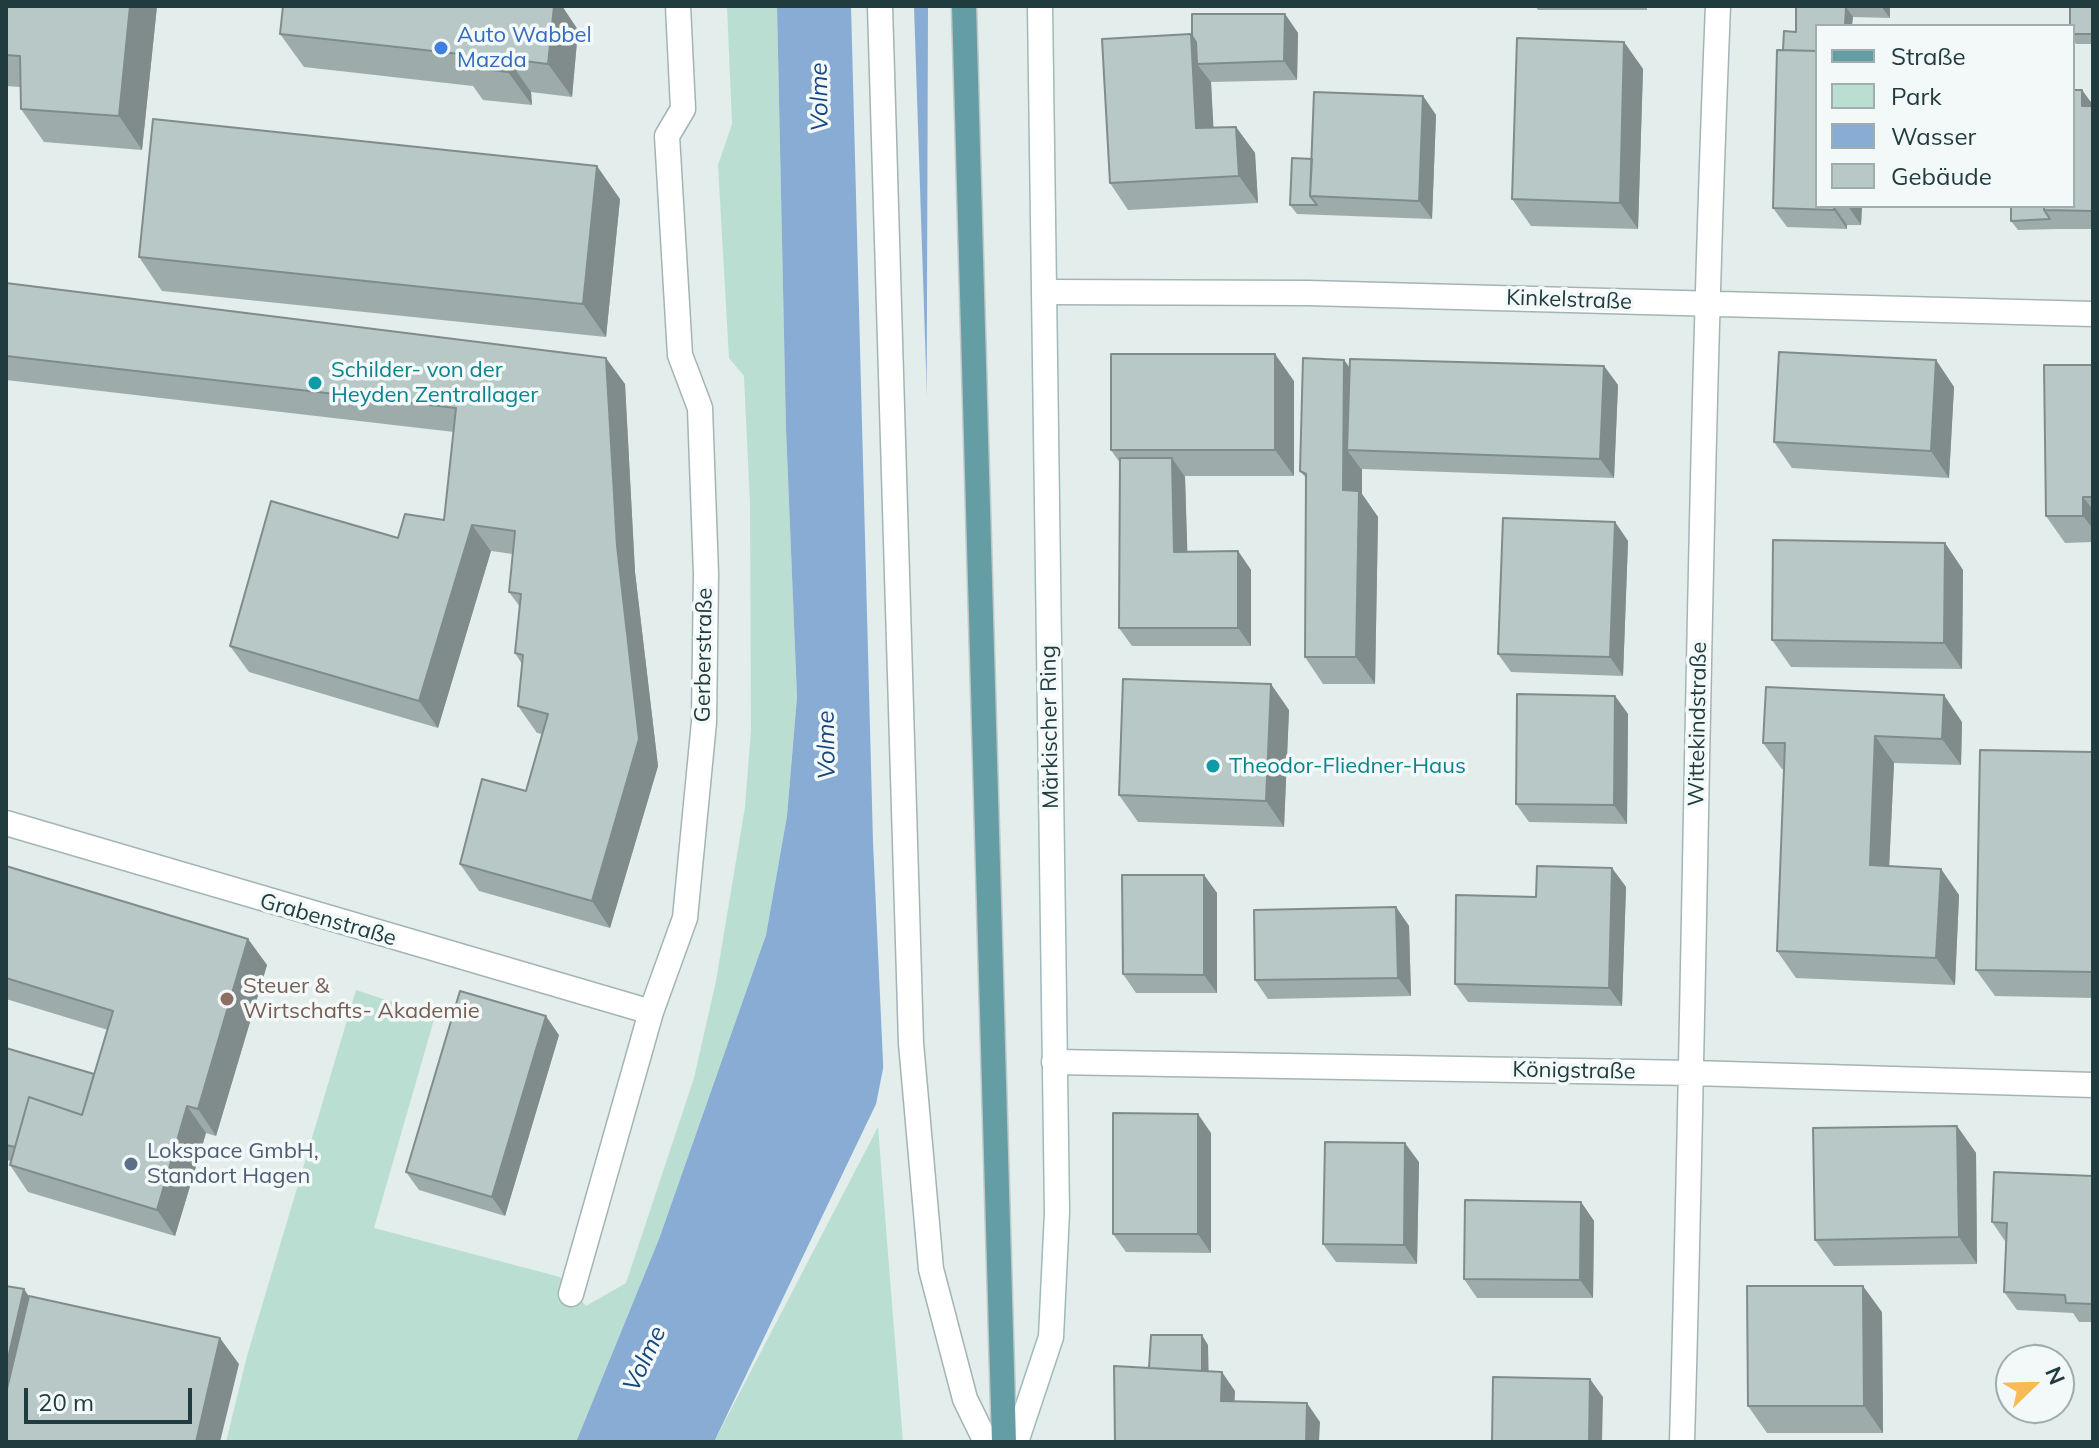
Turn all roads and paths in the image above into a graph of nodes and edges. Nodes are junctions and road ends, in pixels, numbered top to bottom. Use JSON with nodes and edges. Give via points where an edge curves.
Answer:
{"nodes":[{"id":1,"x":678,"y":6,"type":"edge"},
{"id":2,"x":880,"y":6,"type":"edge"},
{"id":3,"x":964,"y":6,"type":"edge"},
{"id":4,"x":1040,"y":6,"type":"edge"},
{"id":5,"x":1718,"y":6,"type":"edge"},
{"id":6,"x":1045,"y":292,"type":"junction"},
{"id":7,"x":1705,"y":304,"type":"junction"},
{"id":8,"x":2093,"y":314,"type":"edge"},
{"id":9,"x":6,"y":823,"type":"edge"},
{"id":10,"x":651,"y":1012,"type":"junction"},
{"id":11,"x":1054,"y":1062,"type":"junction"},
{"id":12,"x":1693,"y":1073,"type":"junction"},
{"id":13,"x":2093,"y":1085,"type":"edge"},
{"id":14,"x":571,"y":1294,"type":"dead end"},
{"id":15,"x":986,"y":1442,"type":"edge"},
{"id":16,"x":1004,"y":1442,"type":"edge"},
{"id":17,"x":1016,"y":1442,"type":"edge"},
{"id":18,"x":1682,"y":1442,"type":"edge"}],
"edges":[{"from":1,"to":10,"type":"street","name":"Gerberstraße","via":[[683,109],[667,136],[680,355],[700,408],[704,722],[685,918]]},
{"from":2,"to":15,"type":"street","via":[[909,983],[931,1269],[965,1399]]},
{"from":3,"to":16,"type":"main road"},
{"from":4,"to":6,"type":"street","name":"Märkischer Ring"},
{"from":5,"to":7,"type":"street","name":"Wittekindstraße"},
{"from":6,"to":7,"type":"street","name":"Kinkelstraße"},
{"from":6,"to":11,"type":"street","name":"Märkischer Ring"},
{"from":7,"to":8,"type":"street","name":"Kinkelstraße"},
{"from":7,"to":12,"type":"street","name":"Wittekindstraße"},
{"from":9,"to":10,"type":"street","name":"Grabenstraße"},
{"from":10,"to":14,"type":"street","name":"Gerberstraße"},
{"from":11,"to":12,"type":"street","name":"Königstraße"},
{"from":11,"to":17,"type":"street","name":"Märkischer Ring","via":[[1057,1212],[1051,1337]]},
{"from":12,"to":13,"type":"street","name":"Königstraße"},
{"from":12,"to":18,"type":"street","name":"Wittekindstraße"}]}
